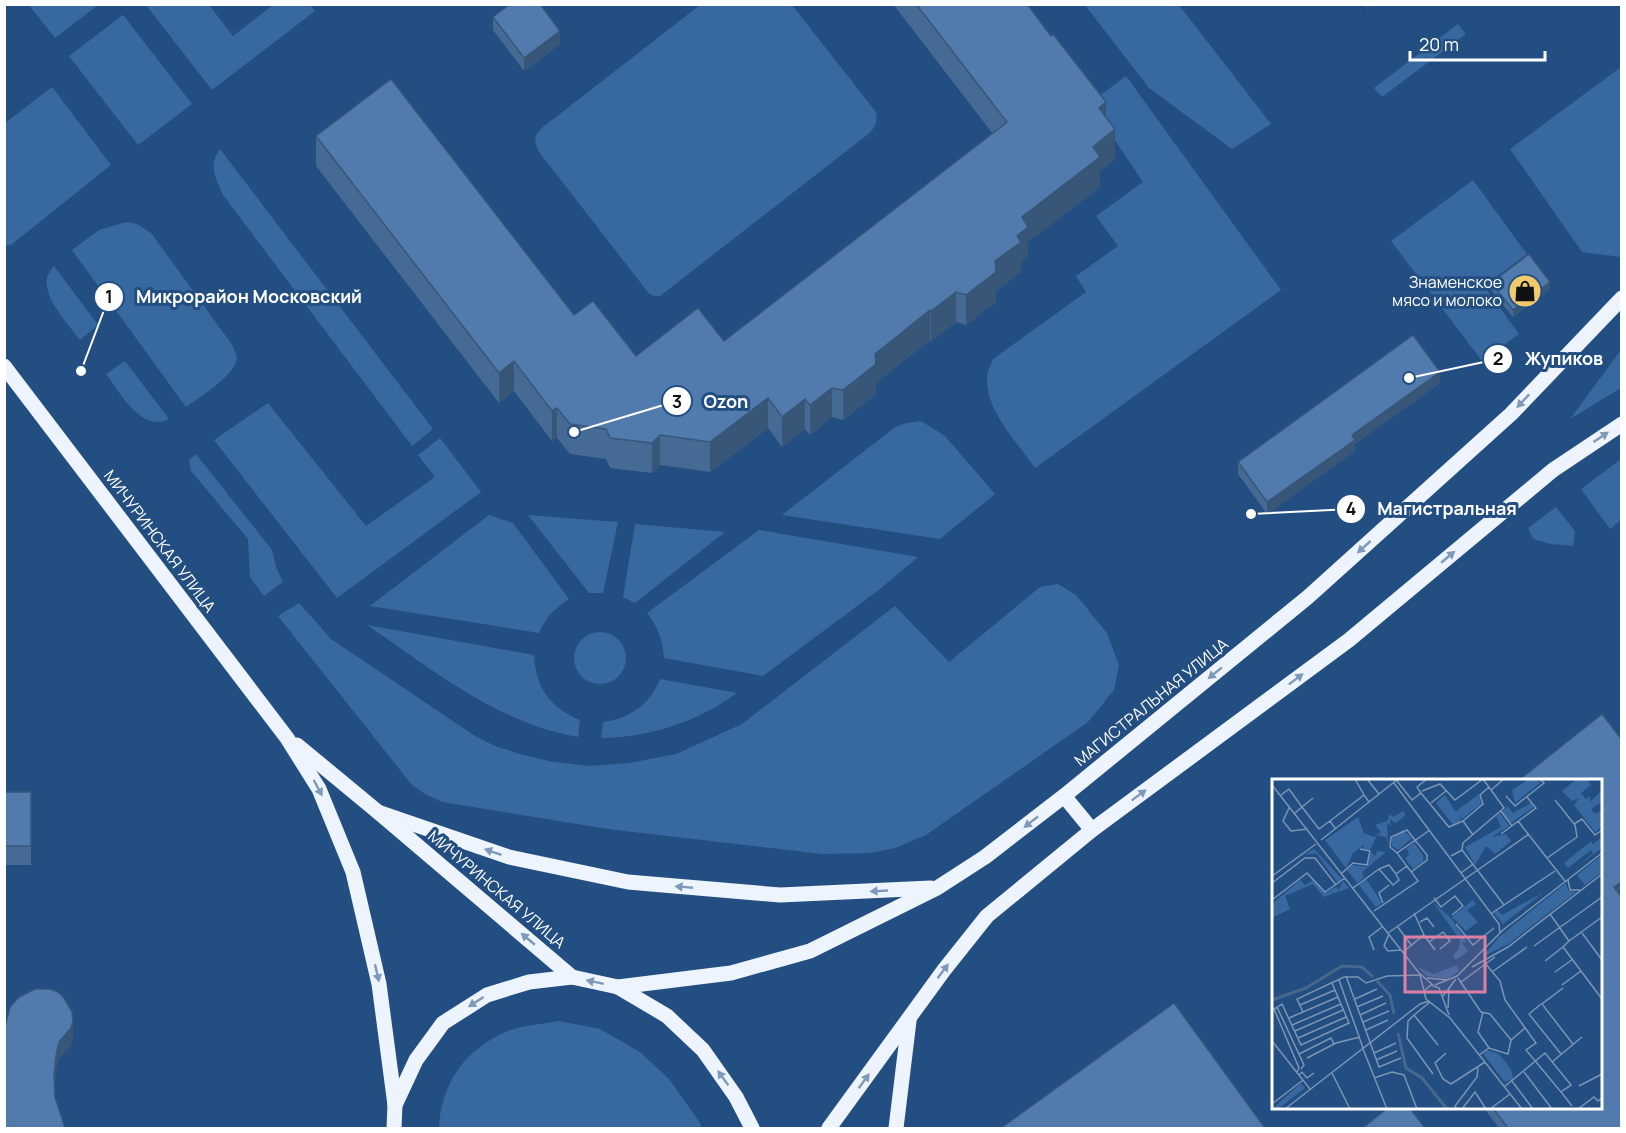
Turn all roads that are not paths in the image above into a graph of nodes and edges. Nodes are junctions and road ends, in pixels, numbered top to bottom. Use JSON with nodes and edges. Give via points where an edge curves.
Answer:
{"nodes":[{"id":1,"x":1622,"y":298,"type":"edge"},
{"id":2,"x":4,"y":366,"type":"edge"},
{"id":3,"x":1622,"y":424,"type":"edge"},
{"id":4,"x":287,"y":738,"type":"junction"},
{"id":5,"x":1064,"y":796,"type":"junction"},
{"id":6,"x":378,"y":812,"type":"junction"},
{"id":7,"x":1092,"y":830,"type":"junction"},
{"id":8,"x":937,"y":888,"type":"junction"},
{"id":9,"x":572,"y":977,"type":"junction"},
{"id":10,"x":618,"y":987,"type":"junction"},
{"id":11,"x":909,"y":1018,"type":"junction"},
{"id":12,"x":395,"y":1105,"type":"junction"},
{"id":13,"x":394,"y":1128,"type":"edge"},
{"id":14,"x":752,"y":1128,"type":"edge"},
{"id":15,"x":829,"y":1128,"type":"edge"},
{"id":16,"x":896,"y":1128,"type":"edge"}],
"edges":[{"from":1,"to":5,"type":"main road","name":"МАГИСТРАЛЬНАЯ УЛИЦА","one_way":true,"via":[[1511,414],[1308,597]]},
{"from":2,"to":4,"type":"main road","name":"МИЧУРИНСКАЯ УЛИЦА"},
{"from":7,"to":3,"type":"main road","one_way":true,"via":[[1348,640],[1553,470]]},
{"from":4,"to":6,"type":"main road","name":"МИЧУРИНСКАЯ УЛИЦА"},
{"from":4,"to":12,"type":"main road","name":"МИЧУРИНСКАЯ УЛИЦА","one_way":true,"via":[[320,789],[354,872],[379,984]]},
{"from":5,"to":7,"type":"main road"},
{"from":5,"to":8,"type":"main road","name":"МАГИСТРАЛЬНАЯ УЛИЦА","one_way":true},
{"from":8,"to":6,"type":"main road","one_way":true,"via":[[780,896],[628,882],[509,857]]},
{"from":9,"to":6,"type":"main road","name":"МИЧУРИНСКАЯ УЛИЦА","one_way":true},
{"from":11,"to":7,"type":"main road","one_way":true,"via":[[987,916]]},
{"from":8,"to":10,"type":"main road","name":"МАГИСТРАЛЬНАЯ УЛИЦА","via":[[810,951],[731,973]]},
{"from":10,"to":9,"type":"main road","one_way":true},
{"from":9,"to":12,"type":"main road","one_way":true,"via":[[529,982],[487,995],[443,1023],[416,1060]]},
{"from":14,"to":10,"type":"main road","one_way":true,"via":[[703,1050],[668,1016]]},
{"from":15,"to":11,"type":"main road","one_way":true},
{"from":11,"to":16,"type":"main road"},
{"from":12,"to":13,"type":"main road"}]}
